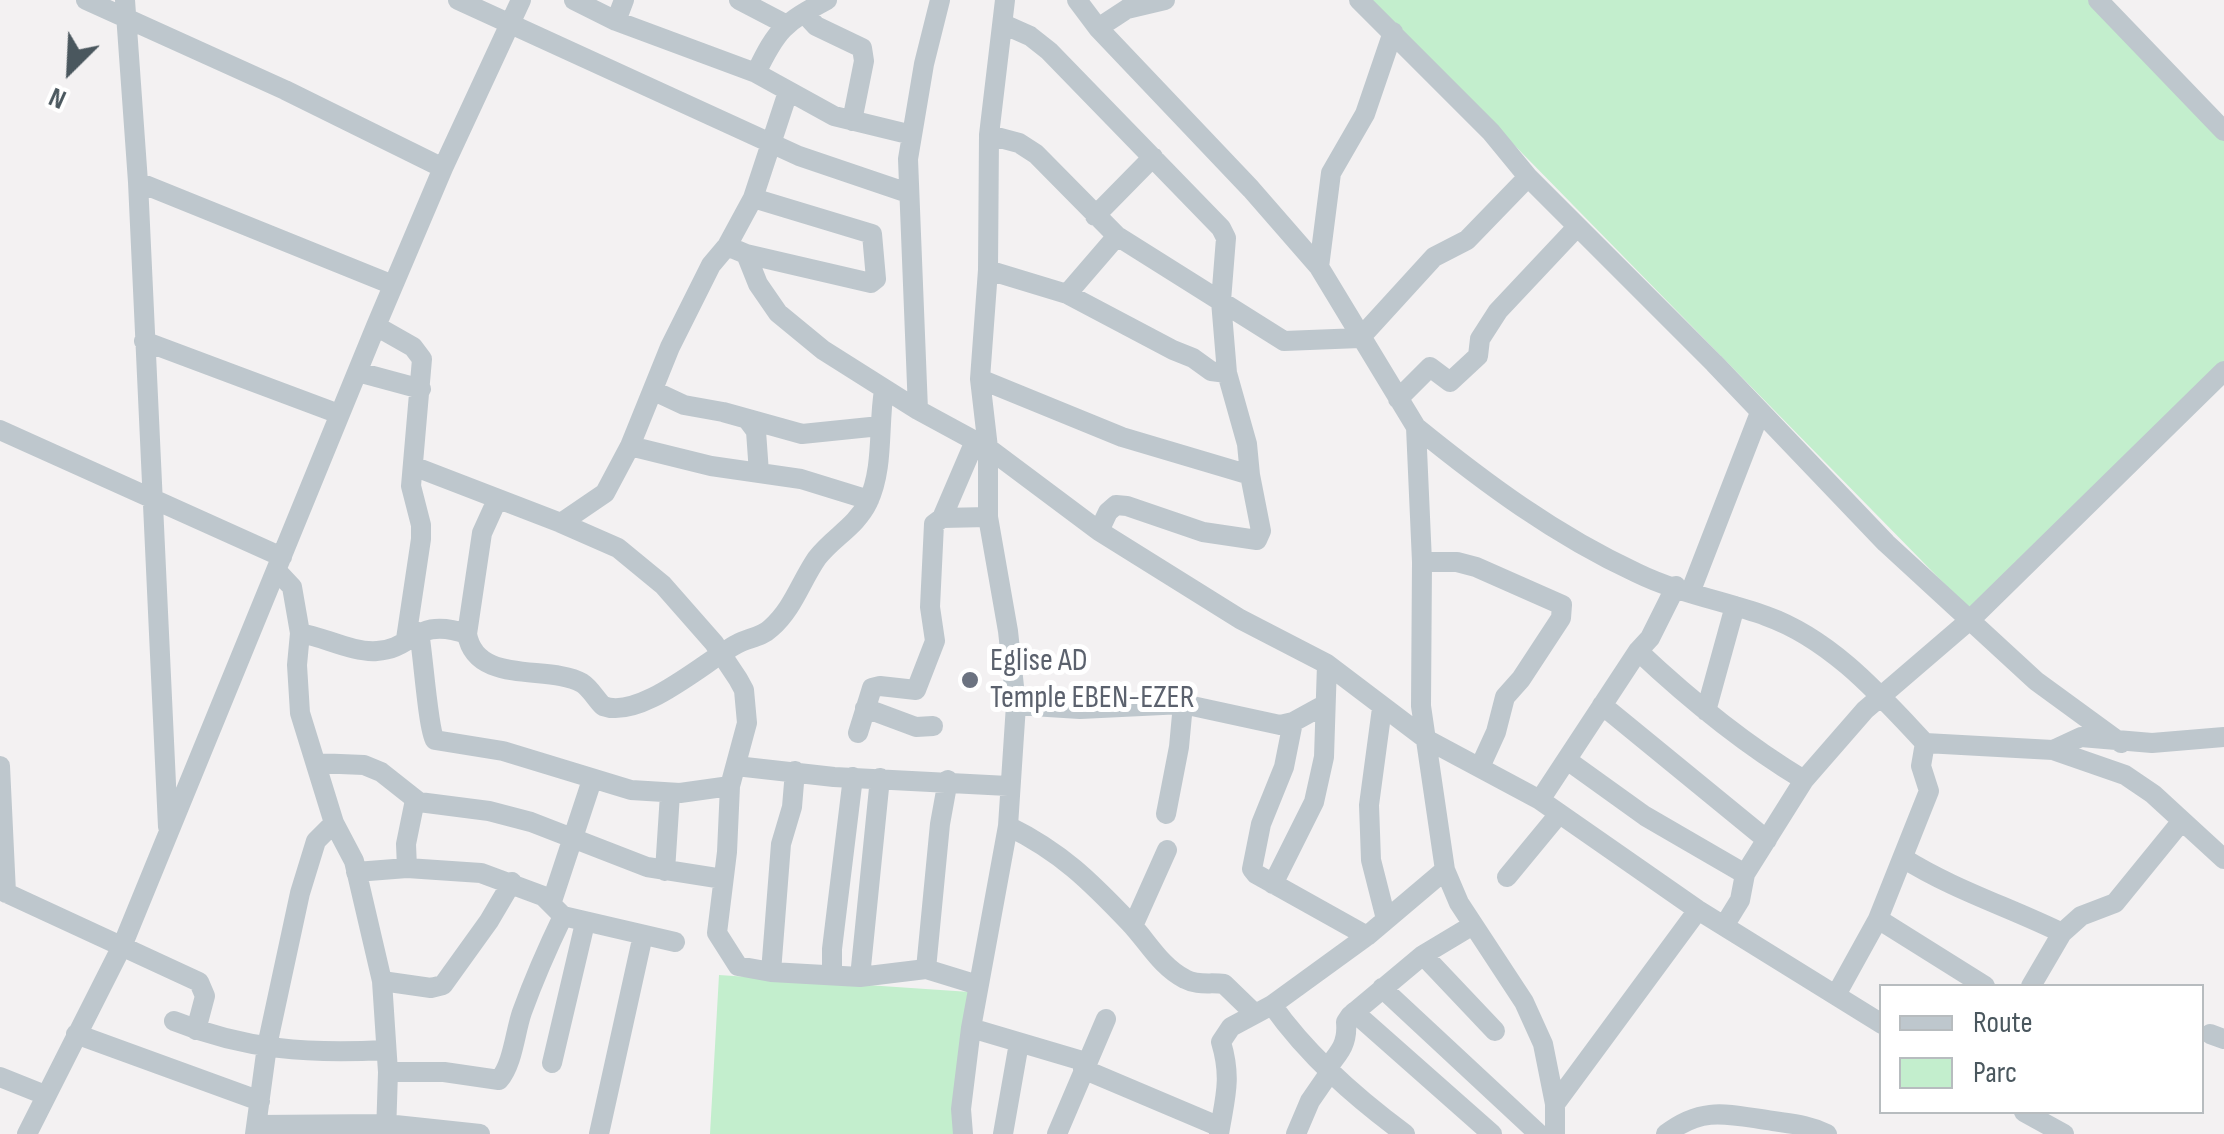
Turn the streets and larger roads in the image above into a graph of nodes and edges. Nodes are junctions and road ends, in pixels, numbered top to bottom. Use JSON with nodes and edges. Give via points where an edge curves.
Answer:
{"nodes":[{"id":1,"x":86,"y":0,"type":"edge"},
{"id":2,"x":458,"y":0,"type":"edge"},
{"id":3,"x":521,"y":0,"type":"edge"},
{"id":4,"x":574,"y":0,"type":"edge"},
{"id":5,"x":624,"y":0,"type":"edge"},
{"id":6,"x":739,"y":0,"type":"edge"},
{"id":7,"x":827,"y":0,"type":"edge"},
{"id":8,"x":940,"y":0,"type":"edge"},
{"id":9,"x":1005,"y":0,"type":"edge"},
{"id":10,"x":1077,"y":0,"type":"edge"},
{"id":11,"x":1165,"y":0,"type":"edge"},
{"id":12,"x":1359,"y":0,"type":"edge"},
{"id":13,"x":2098,"y":0,"type":"edge"},
{"id":14,"x":126,"y":8,"type":"edge"},
{"id":15,"x":796,"y":19,"type":"junction"},
{"id":16,"x":616,"y":21,"type":"junction"},
{"id":17,"x":510,"y":22,"type":"junction"},
{"id":18,"x":1003,"y":24,"type":"junction"},
{"id":19,"x":1098,"y":28,"type":"junction"},
{"id":20,"x":1393,"y":32,"type":"junction"},
{"id":21,"x":756,"y":73,"type":"junction"},
{"id":22,"x":788,"y":92,"type":"junction"},
{"id":23,"x":852,"y":121,"type":"junction"},
{"id":24,"x":2224,"y":131,"type":"edge"},
{"id":25,"x":912,"y":135,"type":"junction"},
{"id":26,"x":989,"y":135,"type":"junction"},
{"id":27,"x":770,"y":142,"type":"junction"},
{"id":28,"x":1153,"y":157,"type":"junction"},
{"id":29,"x":443,"y":168,"type":"junction"},
{"id":30,"x":1528,"y":177,"type":"junction"},
{"id":31,"x":138,"y":182,"type":"junction"},
{"id":32,"x":908,"y":194,"type":"junction"},
{"id":33,"x":753,"y":198,"type":"junction"},
{"id":34,"x":1095,"y":216,"type":"junction"},
{"id":35,"x":1577,"y":227,"type":"junction"},
{"id":36,"x":1117,"y":236,"type":"junction"},
{"id":37,"x":736,"y":250,"type":"junction"},
{"id":38,"x":1319,"y":267,"type":"junction"},
{"id":39,"x":988,"y":270,"type":"junction"},
{"id":40,"x":393,"y":285,"type":"junction"},
{"id":41,"x":1066,"y":294,"type":"junction"},
{"id":42,"x":1221,"y":301,"type":"junction"},
{"id":43,"x":376,"y":326,"type":"junction"},
{"id":44,"x":1360,"y":338,"type":"junction"},
{"id":45,"x":144,"y":340,"type":"junction"},
{"id":46,"x":358,"y":372,"type":"junction"},
{"id":47,"x":1227,"y":372,"type":"junction"},
{"id":48,"x":2224,"y":372,"type":"edge"},
{"id":49,"x":980,"y":378,"type":"junction"},
{"id":50,"x":421,"y":390,"type":"junction"},
{"id":51,"x":884,"y":390,"type":"junction"},
{"id":52,"x":654,"y":391,"type":"junction"},
{"id":53,"x":1398,"y":398,"type":"junction"},
{"id":54,"x":918,"y":410,"type":"junction"},
{"id":55,"x":339,"y":414,"type":"junction"},
{"id":56,"x":1760,"y":415,"type":"junction"},
{"id":57,"x":747,"y":419,"type":"junction"},
{"id":58,"x":880,"y":426,"type":"junction"},
{"id":59,"x":1416,"y":427,"type":"junction"},
{"id":60,"x":0,"y":430,"type":"edge"},
{"id":61,"x":982,"y":444,"type":"junction"},
{"id":62,"x":630,"y":446,"type":"junction"},
{"id":63,"x":413,"y":466,"type":"junction"},
{"id":64,"x":759,"y":473,"type":"junction"},
{"id":65,"x":1250,"y":475,"type":"junction"},
{"id":66,"x":153,"y":498,"type":"junction"},
{"id":67,"x":496,"y":500,"type":"junction"},
{"id":68,"x":868,"y":500,"type":"junction"},
{"id":69,"x":988,"y":516,"type":"junction"},
{"id":70,"x":942,"y":518,"type":"junction"},
{"id":71,"x":562,"y":523,"type":"junction"},
{"id":72,"x":1099,"y":530,"type":"junction"},
{"id":73,"x":1422,"y":562,"type":"junction"},
{"id":74,"x":280,"y":564,"type":"junction"},
{"id":75,"x":1683,"y":590,"type":"junction"},
{"id":76,"x":1735,"y":606,"type":"junction"},
{"id":77,"x":1972,"y":619,"type":"junction"},
{"id":78,"x":300,"y":633,"type":"junction"},
{"id":79,"x":467,"y":634,"type":"junction"},
{"id":80,"x":413,"y":636,"type":"junction"},
{"id":81,"x":1638,"y":651,"type":"junction"},
{"id":82,"x":722,"y":656,"type":"junction"},
{"id":83,"x":1327,"y":664,"type":"junction"},
{"id":84,"x":1882,"y":698,"type":"junction"},
{"id":85,"x":1183,"y":704,"type":"junction"},
{"id":86,"x":1324,"y":704,"type":"junction"},
{"id":87,"x":1016,"y":705,"type":"junction"},
{"id":88,"x":1602,"y":705,"type":"junction"},
{"id":89,"x":865,"y":708,"type":"junction"},
{"id":90,"x":1382,"y":708,"type":"junction"},
{"id":91,"x":1706,"y":711,"type":"junction"},
{"id":92,"x":1292,"y":722,"type":"junction"},
{"id":93,"x":933,"y":726,"type":"dead end"},
{"id":94,"x":858,"y":733,"type":"dead end"},
{"id":95,"x":2224,"y":737,"type":"edge"},
{"id":96,"x":1426,"y":739,"type":"junction"},
{"id":97,"x":1926,"y":743,"type":"junction"},
{"id":98,"x":2121,"y":743,"type":"junction"},
{"id":99,"x":2054,"y":750,"type":"junction"},
{"id":100,"x":1567,"y":760,"type":"junction"},
{"id":101,"x":316,"y":764,"type":"junction"},
{"id":102,"x":0,"y":766,"type":"edge"},
{"id":103,"x":1480,"y":767,"type":"junction"},
{"id":104,"x":795,"y":771,"type":"junction"},
{"id":105,"x":733,"y":776,"type":"junction"},
{"id":106,"x":853,"y":777,"type":"junction"},
{"id":107,"x":880,"y":778,"type":"junction"},
{"id":108,"x":592,"y":780,"type":"junction"},
{"id":109,"x":948,"y":780,"type":"junction"},
{"id":110,"x":1804,"y":780,"type":"junction"},
{"id":111,"x":1008,"y":786,"type":"junction"},
{"id":112,"x":670,"y":794,"type":"junction"},
{"id":113,"x":415,"y":800,"type":"junction"},
{"id":114,"x":1540,"y":800,"type":"junction"},
{"id":115,"x":1166,"y":814,"type":"dead end"},
{"id":116,"x":1560,"y":814,"type":"junction"},
{"id":117,"x":2181,"y":822,"type":"junction"},
{"id":118,"x":334,"y":823,"type":"junction"},
{"id":119,"x":1008,"y":826,"type":"junction"},
{"id":120,"x":168,"y":834,"type":"junction"},
{"id":121,"x":574,"y":839,"type":"junction"},
{"id":122,"x":1767,"y":840,"type":"junction"},
{"id":123,"x":1166,"y":850,"type":"dead end"},
{"id":124,"x":1904,"y":858,"type":"junction"},
{"id":125,"x":2224,"y":859,"type":"edge"},
{"id":126,"x":406,"y":868,"type":"junction"},
{"id":127,"x":1444,"y":870,"type":"junction"},
{"id":128,"x":666,"y":871,"type":"junction"},
{"id":129,"x":356,"y":872,"type":"junction"},
{"id":130,"x":1746,"y":874,"type":"junction"},
{"id":131,"x":1508,"y":877,"type":"dead end"},
{"id":132,"x":723,"y":879,"type":"junction"},
{"id":133,"x":512,"y":882,"type":"junction"},
{"id":134,"x":1273,"y":884,"type":"junction"},
{"id":135,"x":3,"y":891,"type":"edge"},
{"id":136,"x":558,"y":908,"type":"junction"},
{"id":137,"x":1698,"y":910,"type":"junction"},
{"id":138,"x":1386,"y":919,"type":"junction"},
{"id":139,"x":1878,"y":919,"type":"junction"},
{"id":140,"x":584,"y":923,"type":"junction"},
{"id":141,"x":1473,"y":924,"type":"junction"},
{"id":142,"x":1133,"y":926,"type":"junction"},
{"id":143,"x":1724,"y":926,"type":"junction"},
{"id":144,"x":2062,"y":933,"type":"junction"},
{"id":145,"x":643,"y":936,"type":"junction"},
{"id":146,"x":1367,"y":936,"type":"junction"},
{"id":147,"x":675,"y":942,"type":"dead end"},
{"id":148,"x":122,"y":944,"type":"junction"},
{"id":149,"x":1424,"y":955,"type":"junction"},
{"id":150,"x":926,"y":969,"type":"junction"},
{"id":151,"x":771,"y":972,"type":"junction"},
{"id":152,"x":832,"y":976,"type":"junction"},
{"id":153,"x":860,"y":977,"type":"junction"},
{"id":154,"x":382,"y":982,"type":"junction"},
{"id":155,"x":978,"y":984,"type":"junction"},
{"id":156,"x":1981,"y":984,"type":"edge"},
{"id":157,"x":2032,"y":984,"type":"edge"},
{"id":158,"x":1382,"y":988,"type":"junction"},
{"id":159,"x":1836,"y":995,"type":"junction"},
{"id":160,"x":1264,"y":1009,"type":"junction"},
{"id":161,"x":1354,"y":1012,"type":"junction"},
{"id":162,"x":1106,"y":1019,"type":"dead end"},
{"id":163,"x":174,"y":1021,"type":"dead end"},
{"id":164,"x":1879,"y":1022,"type":"edge"},
{"id":165,"x":971,"y":1028,"type":"junction"},
{"id":166,"x":196,"y":1030,"type":"junction"},
{"id":167,"x":1495,"y":1031,"type":"dead end"},
{"id":168,"x":76,"y":1034,"type":"junction"},
{"id":169,"x":1019,"y":1042,"type":"junction"},
{"id":170,"x":267,"y":1046,"type":"junction"},
{"id":171,"x":386,"y":1061,"type":"junction"},
{"id":172,"x":552,"y":1064,"type":"dead end"},
{"id":173,"x":1084,"y":1066,"type":"junction"},
{"id":174,"x":1329,"y":1070,"type":"junction"},
{"id":175,"x":0,"y":1076,"type":"edge"},
{"id":176,"x":46,"y":1095,"type":"junction"},
{"id":177,"x":260,"y":1101,"type":"junction"},
{"id":178,"x":1555,"y":1104,"type":"junction"},
{"id":179,"x":1376,"y":1113,"type":"junction"},
{"id":180,"x":2028,"y":1114,"type":"edge"},
{"id":181,"x":386,"y":1129,"type":"edge"},
{"id":182,"x":256,"y":1130,"type":"edge"},
{"id":183,"x":1220,"y":1130,"type":"edge"},
{"id":184,"x":28,"y":1134,"type":"edge"},
{"id":185,"x":480,"y":1134,"type":"edge"},
{"id":186,"x":599,"y":1134,"type":"edge"},
{"id":187,"x":963,"y":1134,"type":"edge"},
{"id":188,"x":1004,"y":1134,"type":"edge"},
{"id":189,"x":1057,"y":1134,"type":"edge"},
{"id":190,"x":1296,"y":1134,"type":"edge"},
{"id":191,"x":1369,"y":1134,"type":"edge"},
{"id":192,"x":1405,"y":1134,"type":"edge"},
{"id":193,"x":1492,"y":1134,"type":"edge"},
{"id":194,"x":1538,"y":1134,"type":"edge"},
{"id":195,"x":1555,"y":1134,"type":"edge"},
{"id":196,"x":1666,"y":1134,"type":"edge"},
{"id":197,"x":1827,"y":1134,"type":"edge"},
{"id":198,"x":2064,"y":1134,"type":"edge"}],
"edges":[{"from":1,"to":14,"type":"street"},
{"from":2,"to":17,"type":"street"},
{"from":3,"to":17,"type":"street"},
{"from":4,"to":16,"type":"street"},
{"from":5,"to":16,"type":"street"},
{"from":6,"to":15,"type":"street"},
{"from":7,"to":15,"type":"street"},
{"from":8,"to":25,"type":"street"},
{"from":9,"to":18,"type":"street"},
{"from":10,"to":19,"type":"street"},
{"from":11,"to":19,"type":"street","via":[[1127,9]]},
{"from":12,"to":20,"type":"street"},
{"from":13,"to":24,"type":"street"},
{"from":14,"to":29,"type":"street"},
{"from":14,"to":31,"type":"street"},
{"from":15,"to":21,"type":"street","via":[[773,37]]},
{"from":15,"to":23,"type":"street","via":[[862,48]]},
{"from":16,"to":21,"type":"street"},
{"from":17,"to":27,"type":"street"},
{"from":17,"to":29,"type":"street"},
{"from":18,"to":26,"type":"street"},
{"from":18,"to":28,"type":"street","via":[[1050,51]]},
{"from":19,"to":38,"type":"street"},
{"from":20,"to":30,"type":"street"},
{"from":20,"to":38,"type":"street","via":[[1365,114],[1332,173]]},
{"from":21,"to":22,"type":"street"},
{"from":22,"to":23,"type":"street"},
{"from":22,"to":27,"type":"street"},
{"from":23,"to":25,"type":"street"},
{"from":25,"to":32,"type":"street"},
{"from":26,"to":34,"type":"street","via":[[1036,154]]},
{"from":26,"to":39,"type":"street"},
{"from":27,"to":32,"type":"street"},
{"from":27,"to":33,"type":"street"},
{"from":28,"to":34,"type":"street"},
{"from":28,"to":42,"type":"street","via":[[1226,238]]},
{"from":29,"to":40,"type":"street"},
{"from":30,"to":35,"type":"street"},
{"from":30,"to":44,"type":"street","via":[[1467,240],[1434,257]]},
{"from":31,"to":40,"type":"street"},
{"from":31,"to":45,"type":"street"},
{"from":32,"to":54,"type":"street"},
{"from":33,"to":37,"type":"street"},
{"from":33,"to":37,"type":"street","via":[[872,234],[876,278],[872,283]]},
{"from":34,"to":36,"type":"street"},
{"from":35,"to":53,"type":"street","via":[[1498,312],[1470,365],[1450,382],[1430,367]]},
{"from":35,"to":56,"type":"street"},
{"from":36,"to":41,"type":"street"},
{"from":36,"to":42,"type":"street"},
{"from":37,"to":51,"type":"street","via":[[800,334]]},
{"from":37,"to":52,"type":"street","via":[[712,265]]},
{"from":38,"to":44,"type":"street"},
{"from":39,"to":41,"type":"street"},
{"from":39,"to":49,"type":"street"},
{"from":40,"to":43,"type":"street"},
{"from":41,"to":47,"type":"street","via":[[1210,370]]},
{"from":42,"to":44,"type":"street","via":[[1284,341]]},
{"from":42,"to":47,"type":"street"},
{"from":43,"to":46,"type":"street"},
{"from":43,"to":50,"type":"street","via":[[422,359]]},
{"from":44,"to":53,"type":"street"},
{"from":45,"to":55,"type":"street"},
{"from":45,"to":66,"type":"street"},
{"from":46,"to":50,"type":"street"},
{"from":46,"to":55,"type":"street"},
{"from":47,"to":65,"type":"street"},
{"from":48,"to":77,"type":"street"},
{"from":49,"to":61,"type":"street"},
{"from":49,"to":65,"type":"street","via":[[1122,437]]},
{"from":50,"to":63,"type":"street"},
{"from":51,"to":54,"type":"street"},
{"from":51,"to":58,"type":"street"},
{"from":52,"to":57,"type":"street"},
{"from":52,"to":62,"type":"street"},
{"from":53,"to":59,"type":"street"},
{"from":54,"to":61,"type":"street"},
{"from":55,"to":74,"type":"street"},
{"from":56,"to":75,"type":"street"},
{"from":56,"to":77,"type":"street","via":[[1886,544]]},
{"from":57,"to":58,"type":"street","via":[[802,434]]},
{"from":57,"to":64,"type":"street","via":[[759,444]]},
{"from":58,"to":68,"type":"street"},
{"from":59,"to":73,"type":"street"},
{"from":59,"to":75,"type":"street","via":[[1515,505],[1606,558]]},
{"from":60,"to":66,"type":"street"},
{"from":61,"to":69,"type":"street"},
{"from":61,"to":70,"type":"street"},
{"from":61,"to":72,"type":"street"},
{"from":62,"to":64,"type":"street"},
{"from":62,"to":71,"type":"street","via":[[605,493]]},
{"from":63,"to":67,"type":"street"},
{"from":63,"to":80,"type":"street","via":[[422,524]]},
{"from":64,"to":68,"type":"street"},
{"from":65,"to":72,"type":"street","via":[[1257,540],[1204,532],[1126,506],[1112,508]]},
{"from":66,"to":74,"type":"street"},
{"from":66,"to":120,"type":"street"},
{"from":67,"to":71,"type":"street"},
{"from":67,"to":79,"type":"street","via":[[482,533]]},
{"from":68,"to":82,"type":"street","via":[[817,559],[777,624]]},
{"from":69,"to":70,"type":"street"},
{"from":69,"to":87,"type":"street"},
{"from":70,"to":89,"type":"street","via":[[934,524],[935,642],[923,677],[913,691],[872,688]]},
{"from":71,"to":82,"type":"street","via":[[642,566]]},
{"from":72,"to":83,"type":"street","via":[[1240,619]]},
{"from":73,"to":96,"type":"street"},
{"from":73,"to":103,"type":"street","via":[[1476,567],[1562,605],[1561,618],[1505,697]]},
{"from":74,"to":78,"type":"street","via":[[292,587]]},
{"from":74,"to":120,"type":"street"},
{"from":75,"to":76,"type":"street"},
{"from":75,"to":81,"type":"street"},
{"from":76,"to":84,"type":"street","via":[[1791,627]]},
{"from":76,"to":91,"type":"street"},
{"from":77,"to":84,"type":"street"},
{"from":77,"to":98,"type":"street","via":[[2058,699]]},
{"from":78,"to":80,"type":"street","via":[[372,652]]},
{"from":78,"to":101,"type":"street","via":[[298,698]]},
{"from":79,"to":80,"type":"street","via":[[446,627]]},
{"from":79,"to":82,"type":"street","via":[[474,652],[489,663],[580,682],[613,710],[641,702]]},
{"from":80,"to":108,"type":"street","via":[[433,739],[504,751]]},
{"from":81,"to":88,"type":"street"},
{"from":81,"to":91,"type":"street"},
{"from":82,"to":105,"type":"street","via":[[744,690],[747,709]]},
{"from":83,"to":86,"type":"street"},
{"from":83,"to":90,"type":"street"},
{"from":84,"to":97,"type":"street"},
{"from":84,"to":110,"type":"street"},
{"from":85,"to":87,"type":"street"},
{"from":85,"to":92,"type":"street","via":[[1270,724]]},
{"from":85,"to":115,"type":"street"},
{"from":86,"to":92,"type":"street"},
{"from":86,"to":134,"type":"street","via":[[1324,757],[1314,802]]},
{"from":87,"to":111,"type":"street"},
{"from":88,"to":100,"type":"street"},
{"from":88,"to":122,"type":"street"},
{"from":89,"to":93,"type":"street","via":[[916,727]]},
{"from":89,"to":94,"type":"street"},
{"from":90,"to":96,"type":"street"},
{"from":90,"to":138,"type":"street","via":[[1368,805],[1371,860]]},
{"from":91,"to":110,"type":"street"},
{"from":92,"to":134,"type":"street","via":[[1252,863]]},
{"from":95,"to":98,"type":"street"},
{"from":96,"to":103,"type":"street"},
{"from":96,"to":127,"type":"street"},
{"from":97,"to":99,"type":"street"},
{"from":97,"to":124,"type":"street","via":[[1922,766],[1929,790]]},
{"from":98,"to":99,"type":"street","via":[[2081,737]]},
{"from":99,"to":117,"type":"street","via":[[2125,774]]},
{"from":100,"to":114,"type":"street"},
{"from":100,"to":130,"type":"street","via":[[1645,816]]},
{"from":101,"to":113,"type":"street","via":[[372,768]]},
{"from":101,"to":118,"type":"street"},
{"from":102,"to":135,"type":"street"},
{"from":103,"to":114,"type":"street"},
{"from":104,"to":105,"type":"street"},
{"from":104,"to":106,"type":"street"},
{"from":104,"to":151,"type":"street","via":[[781,844]]},
{"from":105,"to":112,"type":"street"},
{"from":105,"to":132,"type":"street"},
{"from":106,"to":107,"type":"street"},
{"from":106,"to":152,"type":"street"},
{"from":107,"to":109,"type":"street"},
{"from":107,"to":153,"type":"street"},
{"from":108,"to":112,"type":"street"},
{"from":108,"to":121,"type":"street"},
{"from":109,"to":111,"type":"street"},
{"from":109,"to":150,"type":"street"},
{"from":110,"to":122,"type":"street"},
{"from":111,"to":119,"type":"street"},
{"from":112,"to":128,"type":"street"},
{"from":113,"to":121,"type":"street","via":[[489,812]]},
{"from":113,"to":126,"type":"street"},
{"from":114,"to":116,"type":"street"},
{"from":116,"to":131,"type":"street"},
{"from":116,"to":137,"type":"street"},
{"from":117,"to":125,"type":"street"},
{"from":117,"to":144,"type":"street","via":[[2115,904],[2081,916]]},
{"from":118,"to":129,"type":"street"},
{"from":118,"to":170,"type":"street","via":[[316,841],[300,893]]},
{"from":119,"to":142,"type":"street","via":[[1092,880]]},
{"from":119,"to":155,"type":"street"},
{"from":120,"to":148,"type":"street"},
{"from":121,"to":128,"type":"street"},
{"from":121,"to":136,"type":"street"},
{"from":122,"to":130,"type":"street"},
{"from":123,"to":142,"type":"street"},
{"from":124,"to":139,"type":"street"},
{"from":124,"to":144,"type":"street","via":[[1941,882]]},
{"from":126,"to":129,"type":"street"},
{"from":126,"to":133,"type":"street","via":[[460,870]]},
{"from":127,"to":138,"type":"street"},
{"from":127,"to":141,"type":"street"},
{"from":128,"to":132,"type":"street"},
{"from":129,"to":154,"type":"street"},
{"from":130,"to":143,"type":"street","via":[[1743,894]]},
{"from":132,"to":151,"type":"street","via":[[718,937],[740,967]]},
{"from":133,"to":136,"type":"street"},
{"from":133,"to":154,"type":"street","via":[[443,985]]},
{"from":134,"to":146,"type":"street"},
{"from":135,"to":148,"type":"street"},
{"from":136,"to":140,"type":"street"},
{"from":136,"to":171,"type":"street","via":[[500,1080]]},
{"from":137,"to":143,"type":"street"},
{"from":137,"to":178,"type":"street"},
{"from":138,"to":146,"type":"street"},
{"from":139,"to":156,"type":"street"},
{"from":139,"to":159,"type":"street"},
{"from":140,"to":145,"type":"street"},
{"from":140,"to":172,"type":"street"},
{"from":141,"to":149,"type":"street"},
{"from":141,"to":178,"type":"street","via":[[1535,1024]]},
{"from":142,"to":160,"type":"street","via":[[1182,978],[1224,984]]},
{"from":143,"to":159,"type":"street"},
{"from":144,"to":157,"type":"street"},
{"from":145,"to":147,"type":"street"},
{"from":145,"to":186,"type":"street"},
{"from":146,"to":160,"type":"street"},
{"from":148,"to":166,"type":"street","via":[[198,982],[205,996]]},
{"from":148,"to":168,"type":"street"},
{"from":149,"to":158,"type":"street"},
{"from":149,"to":167,"type":"street"},
{"from":150,"to":153,"type":"street"},
{"from":150,"to":155,"type":"street"},
{"from":151,"to":152,"type":"street"},
{"from":152,"to":153,"type":"street"},
{"from":154,"to":171,"type":"street"},
{"from":155,"to":165,"type":"street"},
{"from":158,"to":161,"type":"street"},
{"from":158,"to":194,"type":"street"},
{"from":159,"to":164,"type":"street"},
{"from":160,"to":174,"type":"street"},
{"from":160,"to":183,"type":"street","via":[[1222,1039],[1229,1072]]},
{"from":161,"to":174,"type":"street"},
{"from":161,"to":193,"type":"street"},
{"from":162,"to":173,"type":"street"},
{"from":163,"to":166,"type":"street"},
{"from":165,"to":169,"type":"street"},
{"from":165,"to":187,"type":"street"},
{"from":166,"to":170,"type":"street"},
{"from":168,"to":176,"type":"street"},
{"from":168,"to":177,"type":"street"},
{"from":169,"to":173,"type":"street"},
{"from":169,"to":188,"type":"street"},
{"from":170,"to":171,"type":"street"},
{"from":170,"to":177,"type":"street"},
{"from":171,"to":181,"type":"street"},
{"from":173,"to":183,"type":"street"},
{"from":173,"to":189,"type":"street"},
{"from":174,"to":179,"type":"street"},
{"from":174,"to":190,"type":"street"},
{"from":175,"to":176,"type":"street"},
{"from":176,"to":184,"type":"street"},
{"from":177,"to":182,"type":"street"},
{"from":178,"to":195,"type":"street"},
{"from":179,"to":191,"type":"street"},
{"from":179,"to":192,"type":"street"},
{"from":180,"to":198,"type":"street"},
{"from":181,"to":182,"type":"street"},
{"from":181,"to":185,"type":"street"},
{"from":196,"to":197,"type":"street","via":[[1683,1121],[1720,1112],[1795,1122]]}]}
